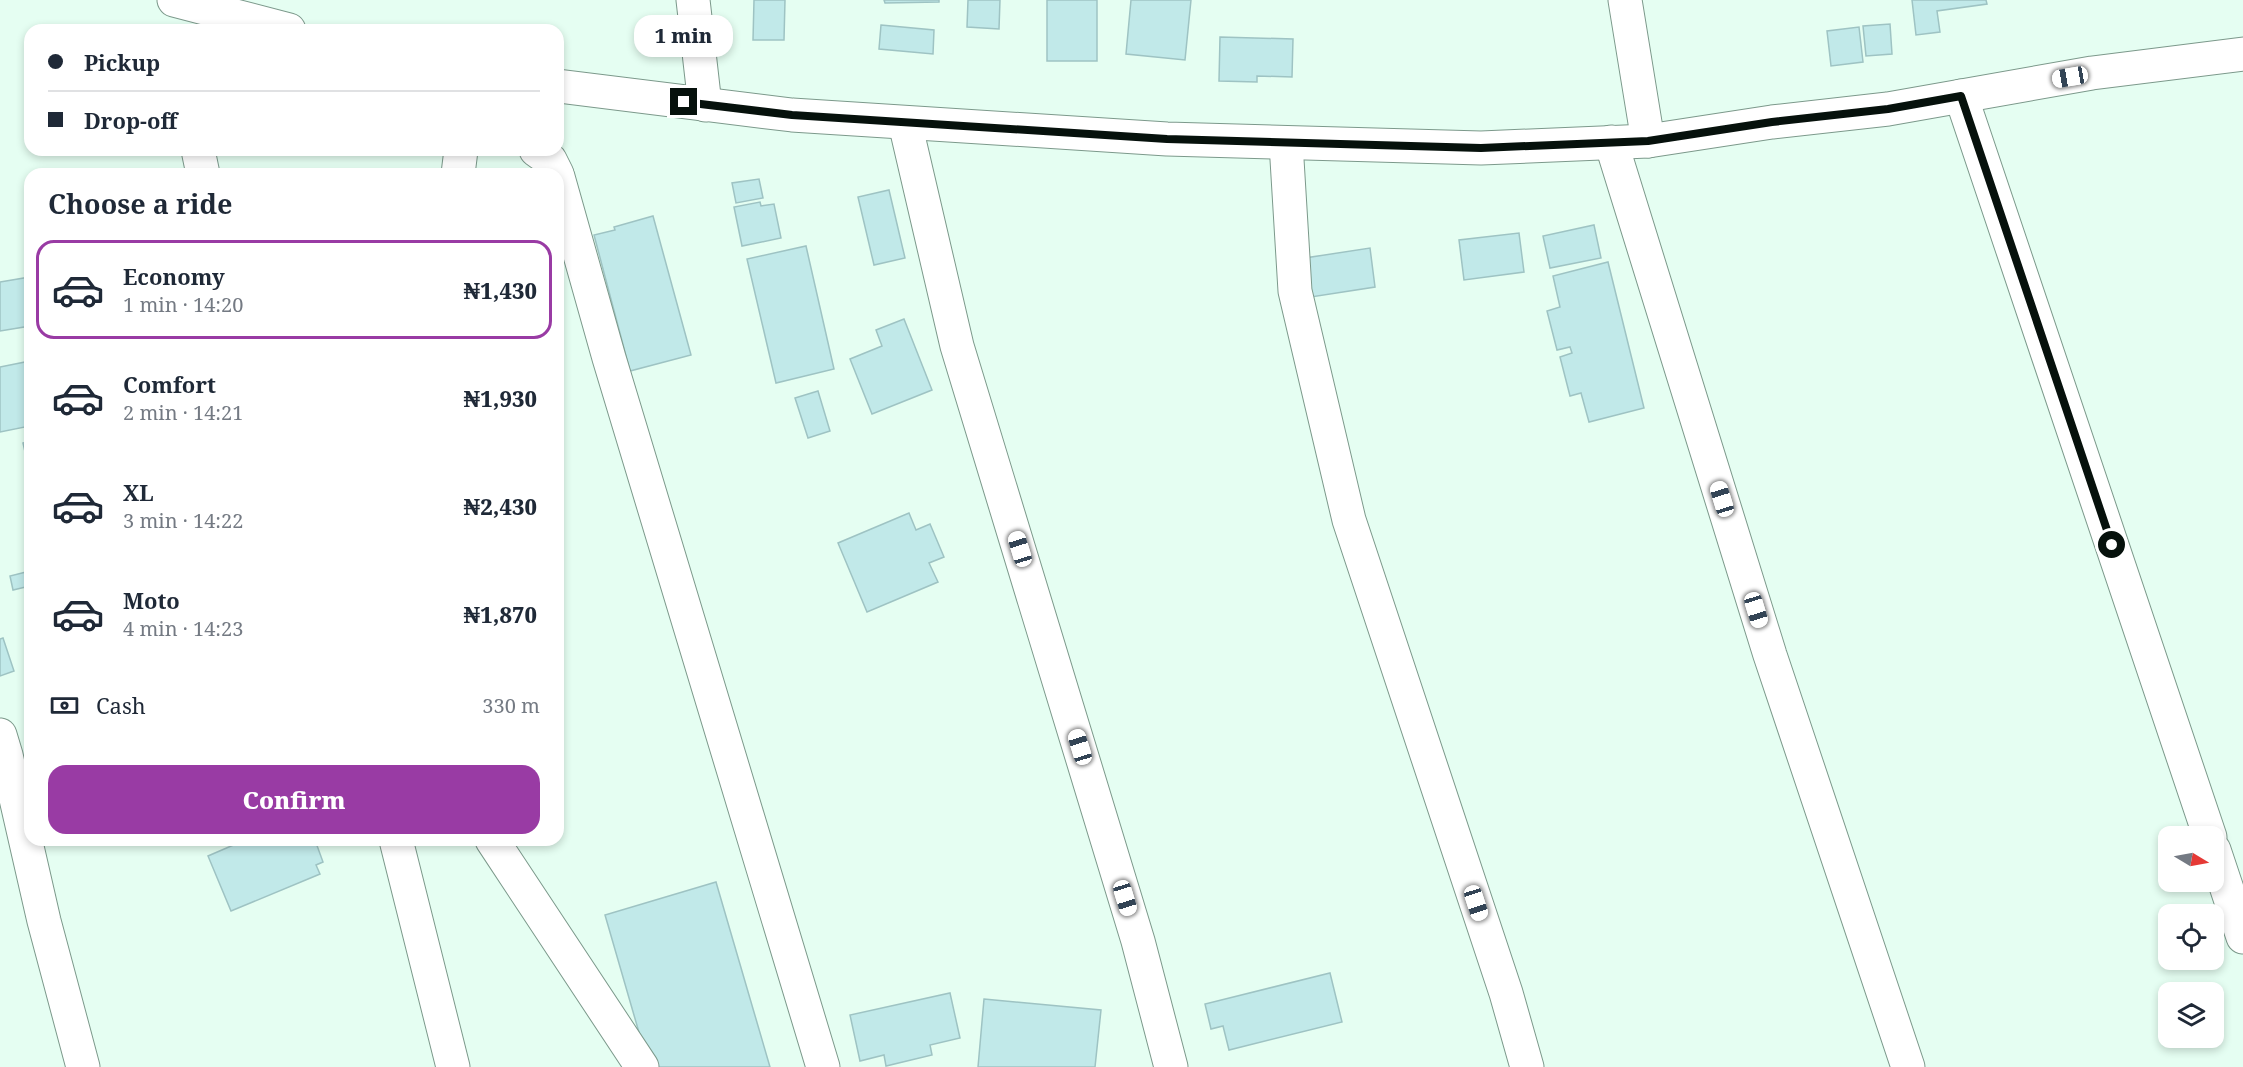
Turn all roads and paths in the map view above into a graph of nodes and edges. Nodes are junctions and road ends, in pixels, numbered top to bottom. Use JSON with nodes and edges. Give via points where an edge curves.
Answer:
{"nodes":[{"id":1,"x":174,"y":0,"type":"edge"},
{"id":2,"x":693,"y":0,"type":"edge"},
{"id":3,"x":1625,"y":0,"type":"edge"},
{"id":4,"x":220,"y":22,"type":"edge"},
{"id":5,"x":237,"y":24,"type":"edge"},
{"id":6,"x":2243,"y":54,"type":"edge"},
{"id":7,"x":564,"y":87,"type":"edge"},
{"id":8,"x":1961,"y":96,"type":"junction"},
{"id":9,"x":705,"y":105,"type":"junction"},
{"id":10,"x":905,"y":123,"type":"junction"},
{"id":11,"x":1648,"y":141,"type":"junction"},
{"id":12,"x":1286,"y":142,"type":"junction"},
{"id":13,"x":1611,"y":142,"type":"junction"},
{"id":14,"x":544,"y":156,"type":"edge"},
{"id":15,"x":554,"y":168,"type":"edge"},
{"id":16,"x":564,"y":200,"type":"edge"},
{"id":17,"x":0,"y":735,"type":"edge"},
{"id":18,"x":2206,"y":826,"type":"edge"},
{"id":19,"x":24,"y":834,"type":"edge"},
{"id":20,"x":27,"y":846,"type":"edge"},
{"id":21,"x":398,"y":846,"type":"edge"},
{"id":22,"x":496,"y":846,"type":"edge"},
{"id":23,"x":2224,"y":880,"type":"edge"},
{"id":24,"x":2243,"y":937,"type":"edge"},
{"id":25,"x":83,"y":1067,"type":"edge"},
{"id":26,"x":453,"y":1067,"type":"edge"},
{"id":27,"x":642,"y":1067,"type":"edge"},
{"id":28,"x":823,"y":1067,"type":"edge"},
{"id":29,"x":1172,"y":1067,"type":"edge"},
{"id":30,"x":1527,"y":1067,"type":"edge"},
{"id":31,"x":1908,"y":1067,"type":"edge"}],
"edges":[{"from":1,"to":4,"type":"street"},
{"from":2,"to":9,"type":"street"},
{"from":3,"to":11,"type":"street"},
{"from":4,"to":5,"type":"street"},
{"from":6,"to":8,"type":"street","via":[[2092,73]]},
{"from":7,"to":9,"type":"street"},
{"from":8,"to":11,"type":"street"},
{"from":8,"to":18,"type":"street"},
{"from":9,"to":10,"type":"street"},
{"from":10,"to":12,"type":"street"},
{"from":10,"to":29,"type":"street","via":[[957,346],[1138,941]]},
{"from":11,"to":13,"type":"street"},
{"from":12,"to":13,"type":"street","via":[[1481,148]]},
{"from":12,"to":30,"type":"street","via":[[1295,291],[1349,520]]},
{"from":13,"to":31,"type":"street","via":[[1770,655]]},
{"from":14,"to":15,"type":"street"},
{"from":16,"to":28,"type":"street"},
{"from":17,"to":19,"type":"street"},
{"from":20,"to":25,"type":"street"},
{"from":21,"to":26,"type":"street"},
{"from":22,"to":27,"type":"street"},
{"from":23,"to":24,"type":"street"}]}
